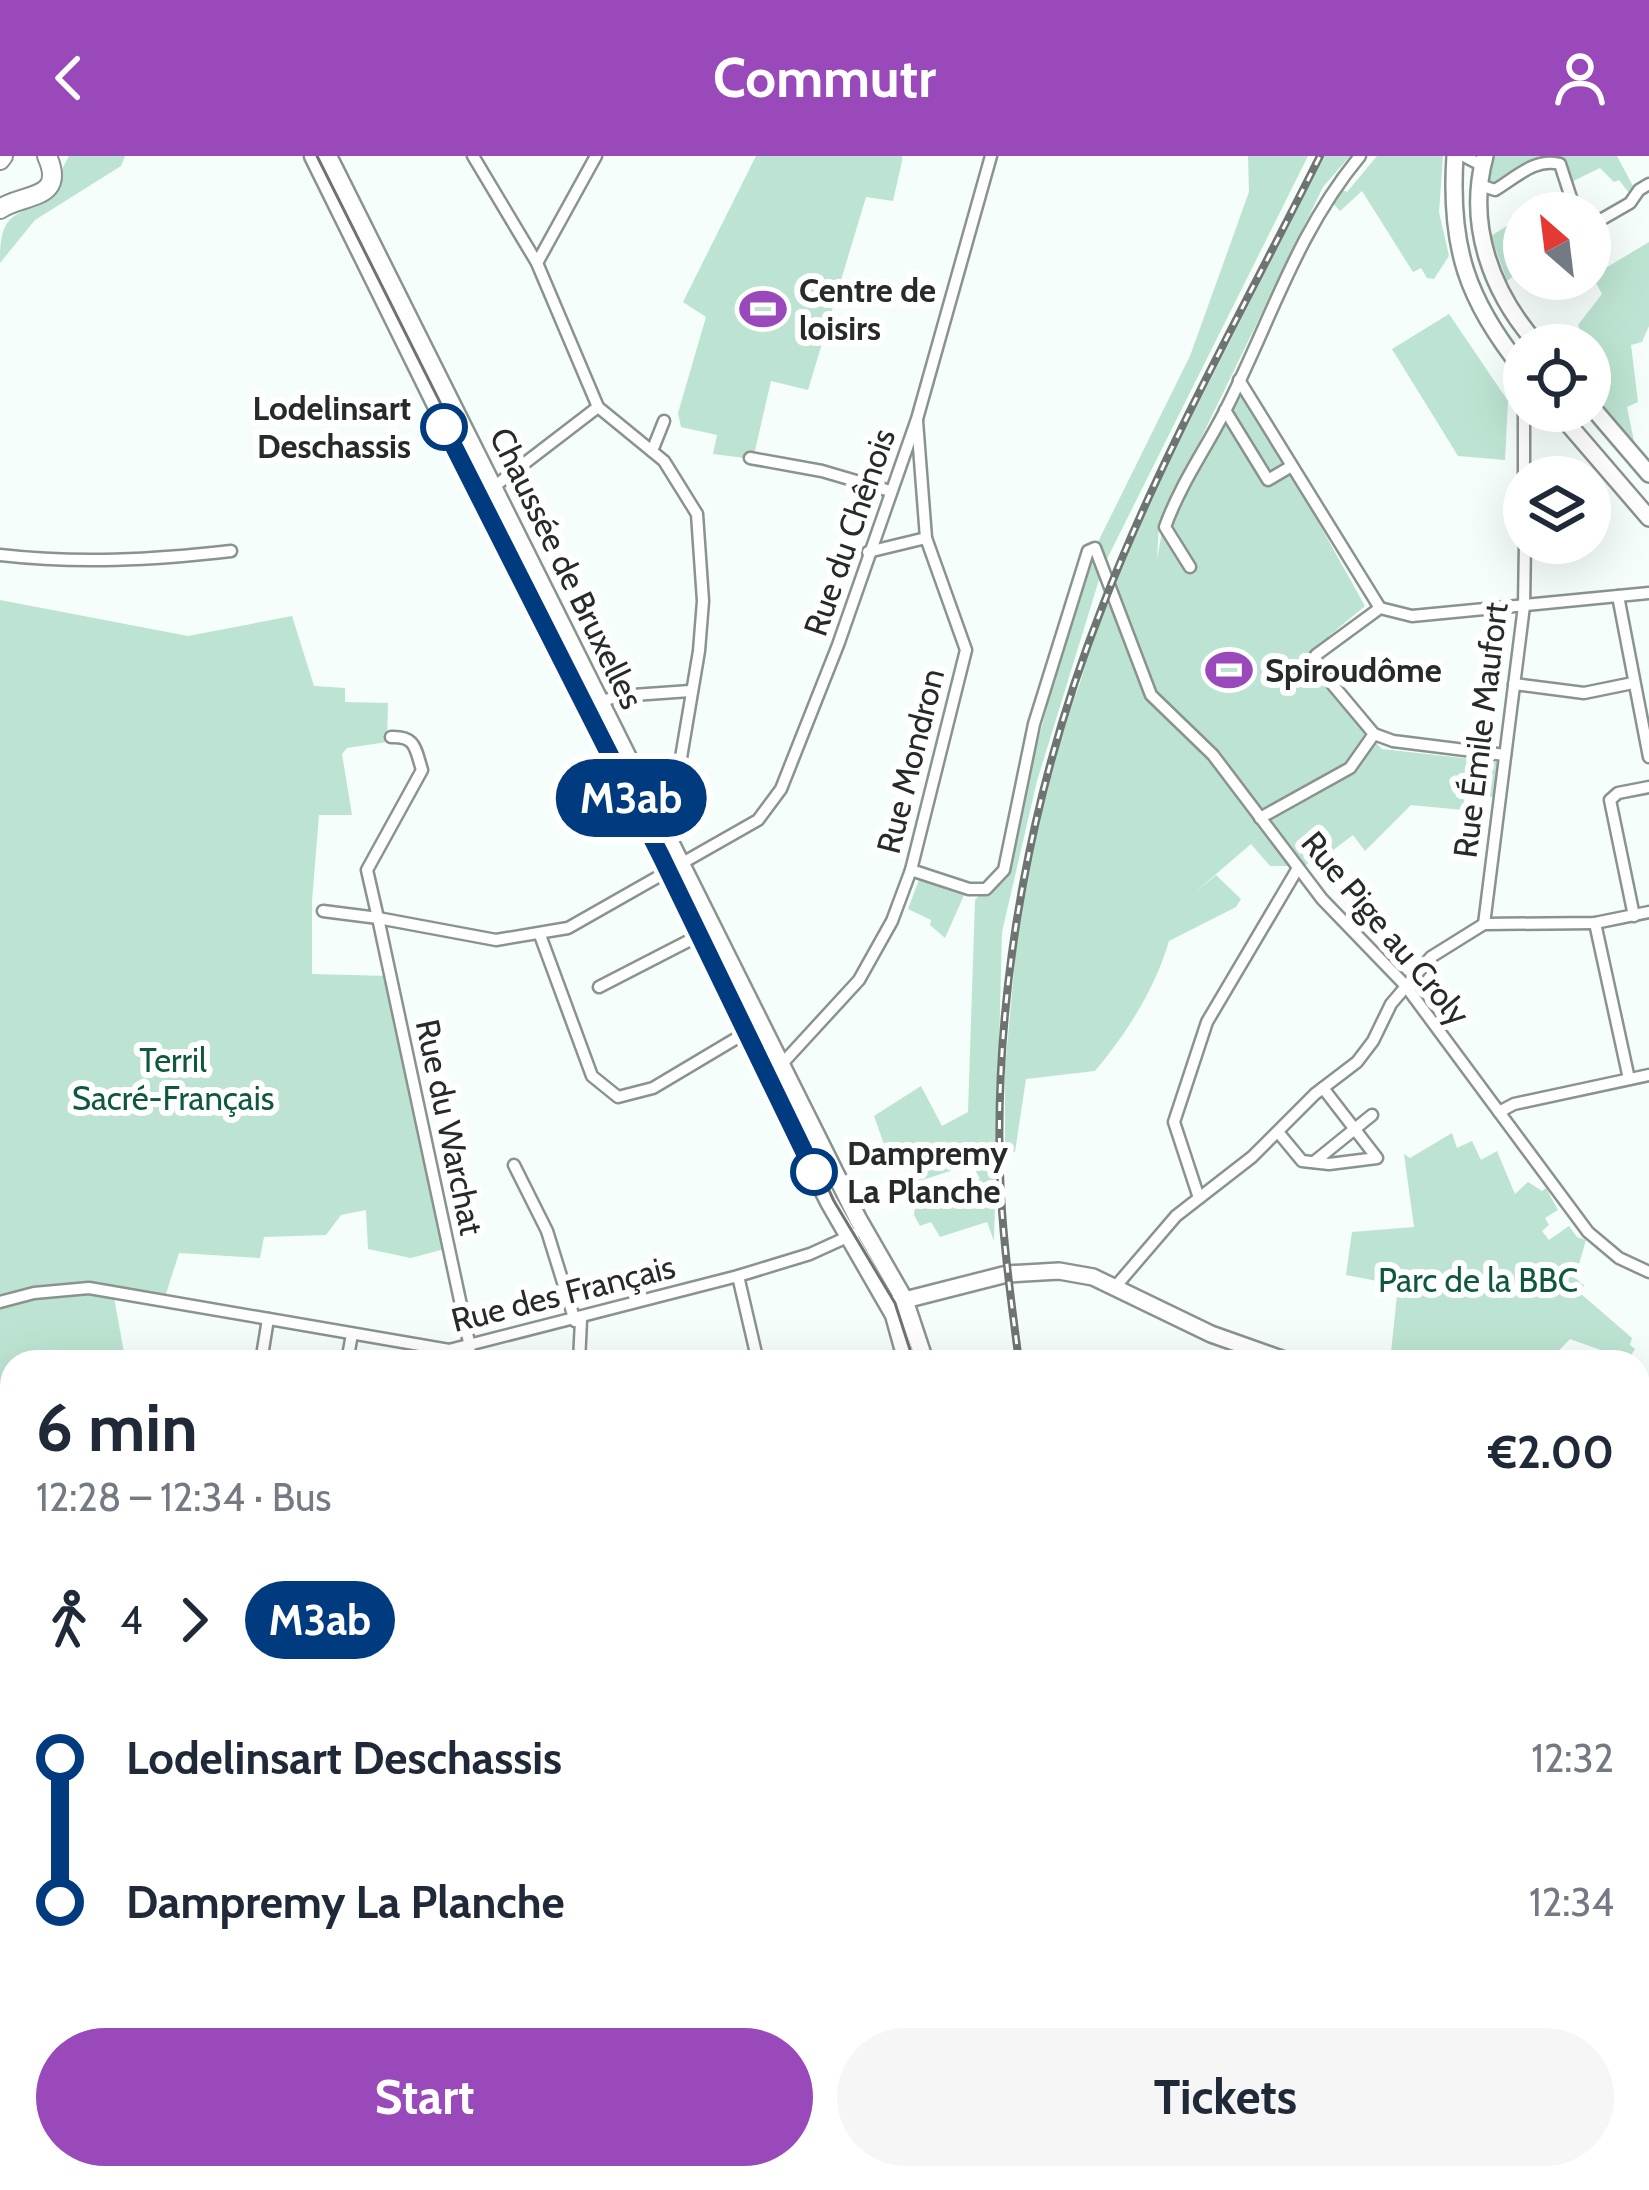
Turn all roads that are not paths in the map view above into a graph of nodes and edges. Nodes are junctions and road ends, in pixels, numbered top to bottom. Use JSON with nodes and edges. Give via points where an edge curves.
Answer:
{"nodes":[{"id":1,"x":313,"y":156,"type":"edge"},
{"id":2,"x":328,"y":156,"type":"edge"},
{"id":3,"x":473,"y":156,"type":"edge"},
{"id":4,"x":596,"y":156,"type":"edge"},
{"id":5,"x":991,"y":156,"type":"edge"},
{"id":6,"x":1360,"y":156,"type":"edge"},
{"id":7,"x":1459,"y":156,"type":"edge"},
{"id":8,"x":52,"y":158,"type":"edge"},
{"id":9,"x":1484,"y":161,"type":"edge"},
{"id":10,"x":0,"y":184,"type":"edge"},
{"id":11,"x":1480,"y":184,"type":"junction"},
{"id":12,"x":1649,"y":184,"type":"edge"},
{"id":13,"x":1570,"y":192,"type":"edge"},
{"id":14,"x":8,"y":203,"type":"edge"},
{"id":15,"x":1611,"y":214,"type":"edge"},
{"id":16,"x":537,"y":263,"type":"junction"},
{"id":17,"x":1522,"y":324,"type":"edge"},
{"id":18,"x":1503,"y":346,"type":"edge"},
{"id":19,"x":1239,"y":380,"type":"junction"},
{"id":20,"x":598,"y":407,"type":"junction"},
{"id":21,"x":1225,"y":410,"type":"junction"},
{"id":22,"x":917,"y":419,"type":"junction"},
{"id":23,"x":664,"y":421,"type":"dead end"},
{"id":24,"x":1611,"y":430,"type":"edge"},
{"id":25,"x":1576,"y":432,"type":"edge"},
{"id":26,"x":652,"y":451,"type":"junction"},
{"id":27,"x":750,"y":458,"type":"dead end"},
{"id":28,"x":1290,"y":466,"type":"junction"},
{"id":29,"x":1649,"y":474,"type":"edge"},
{"id":30,"x":890,"y":491,"type":"junction"},
{"id":31,"x":486,"y":492,"type":"junction"},
{"id":32,"x":1649,"y":518,"type":"edge"},
{"id":33,"x":926,"y":538,"type":"junction"},
{"id":34,"x":231,"y":551,"type":"dead end"},
{"id":35,"x":868,"y":552,"type":"junction"},
{"id":36,"x":0,"y":555,"type":"edge"},
{"id":37,"x":1525,"y":564,"type":"edge"},
{"id":38,"x":1190,"y":567,"type":"dead end"},
{"id":39,"x":1649,"y":593,"type":"edge"},
{"id":40,"x":1618,"y":596,"type":"junction"},
{"id":41,"x":1524,"y":606,"type":"junction"},
{"id":42,"x":1380,"y":608,"type":"junction"},
{"id":43,"x":1633,"y":683,"type":"junction"},
{"id":44,"x":1514,"y":684,"type":"junction"},
{"id":45,"x":690,"y":691,"type":"junction"},
{"id":46,"x":599,"y":702,"type":"junction"},
{"id":47,"x":1374,"y":734,"type":"junction"},
{"id":48,"x":391,"y":737,"type":"dead end"},
{"id":49,"x":1505,"y":755,"type":"junction"},
{"id":50,"x":1649,"y":757,"type":"edge"},
{"id":51,"x":1649,"y":787,"type":"edge"},
{"id":52,"x":1260,"y":818,"type":"junction"},
{"id":53,"x":653,"y":826,"type":"junction"},
{"id":54,"x":1298,"y":868,"type":"junction"},
{"id":55,"x":674,"y":869,"type":"junction"},
{"id":56,"x":911,"y":870,"type":"junction"},
{"id":57,"x":323,"y":911,"type":"dead end"},
{"id":58,"x":1649,"y":912,"type":"edge"},
{"id":59,"x":1634,"y":916,"type":"junction"},
{"id":60,"x":378,"y":918,"type":"junction"},
{"id":61,"x":1595,"y":923,"type":"junction"},
{"id":62,"x":1484,"y":924,"type":"junction"},
{"id":63,"x":707,"y":932,"type":"junction"},
{"id":64,"x":540,"y":935,"type":"junction"},
{"id":65,"x":1405,"y":985,"type":"junction"},
{"id":66,"x":599,"y":987,"type":"dead end"},
{"id":67,"x":747,"y":1032,"type":"junction"},
{"id":68,"x":784,"y":1064,"type":"junction"},
{"id":69,"x":766,"y":1072,"type":"junction"},
{"id":70,"x":1649,"y":1075,"type":"edge"},
{"id":71,"x":1629,"y":1079,"type":"junction"},
{"id":72,"x":1323,"y":1088,"type":"junction"},
{"id":73,"x":1499,"y":1112,"type":"junction"},
{"id":74,"x":1372,"y":1115,"type":"dead end"},
{"id":75,"x":1355,"y":1129,"type":"junction"},
{"id":76,"x":1278,"y":1132,"type":"junction"},
{"id":77,"x":1395,"y":1155,"type":"dead end"},
{"id":78,"x":1377,"y":1159,"type":"junction"},
{"id":79,"x":1314,"y":1162,"type":"junction"},
{"id":80,"x":514,"y":1165,"type":"dead end"},
{"id":81,"x":1199,"y":1198,"type":"junction"},
{"id":82,"x":855,"y":1233,"type":"junction"},
{"id":83,"x":1649,"y":1272,"type":"edge"},
{"id":84,"x":738,"y":1276,"type":"junction"},
{"id":85,"x":1116,"y":1286,"type":"junction"},
{"id":86,"x":935,"y":1294,"type":"junction"},
{"id":87,"x":0,"y":1302,"type":"edge"},
{"id":88,"x":896,"y":1303,"type":"junction"},
{"id":89,"x":268,"y":1319,"type":"junction"},
{"id":90,"x":578,"y":1320,"type":"junction"},
{"id":91,"x":916,"y":1328,"type":"junction"},
{"id":92,"x":352,"y":1334,"type":"junction"},
{"id":93,"x":470,"y":1347,"type":"junction"},
{"id":94,"x":263,"y":1350,"type":"edge"},
{"id":95,"x":349,"y":1350,"type":"edge"},
{"id":96,"x":579,"y":1350,"type":"edge"},
{"id":97,"x":755,"y":1350,"type":"edge"},
{"id":98,"x":905,"y":1350,"type":"edge"},
{"id":99,"x":922,"y":1350,"type":"edge"},
{"id":100,"x":1256,"y":1350,"type":"edge"}],
"edges":[{"from":1,"to":31,"type":"main road","name":"Chaussée de Bruxelles"},
{"from":2,"to":31,"type":"main road","name":"Chaussée de Bruxelles"},
{"from":3,"to":16,"type":"street"},
{"from":4,"to":16,"type":"street"},
{"from":5,"to":22,"type":"street","name":"Rue du Chênois"},
{"from":6,"to":19,"type":"street","via":[[1320,208]]},
{"from":7,"to":9,"type":"street"},
{"from":7,"to":18,"type":"street","via":[[1454,213],[1462,267]]},
{"from":8,"to":14,"type":"highway","via":[[43,193]]},
{"from":9,"to":11,"type":"street"},
{"from":10,"to":14,"type":"highway"},
{"from":11,"to":13,"type":"street","via":[[1495,190],[1550,161]]},
{"from":11,"to":17,"type":"street","via":[[1489,266]]},
{"from":12,"to":15,"type":"street"},
{"from":16,"to":20,"type":"street"},
{"from":19,"to":21,"type":"street"},
{"from":19,"to":28,"type":"street"},
{"from":20,"to":26,"type":"street"},
{"from":20,"to":31,"type":"street"},
{"from":21,"to":28,"type":"street","via":[[1268,480]]},
{"from":21,"to":38,"type":"street","via":[[1165,527]]},
{"from":22,"to":30,"type":"street","name":"Rue du Chênois"},
{"from":22,"to":33,"type":"street","name":"Rue Mondron"},
{"from":23,"to":26,"type":"street"},
{"from":24,"to":29,"type":"street"},
{"from":25,"to":32,"type":"street"},
{"from":26,"to":45,"type":"street","via":[[697,514],[703,601]]},
{"from":27,"to":30,"type":"street"},
{"from":28,"to":42,"type":"street"},
{"from":30,"to":35,"type":"street","name":"Rue du Chênois"},
{"from":31,"to":46,"type":"main road","name":"Chaussée de Bruxelles"},
{"from":31,"to":53,"type":"main road","name":"Chaussée de Bruxelles"},
{"from":33,"to":35,"type":"street"},
{"from":33,"to":56,"type":"street","name":"Rue Mondron","via":[[966,650]]},
{"from":34,"to":36,"type":"street","via":[[142,561]]},
{"from":35,"to":55,"type":"street","name":"Rue du Chênois","via":[[781,789],[758,820]]},
{"from":37,"to":41,"type":"street","name":"Rue Émile Maufort"},
{"from":39,"to":40,"type":"street"},
{"from":40,"to":41,"type":"street"},
{"from":40,"to":43,"type":"street"},
{"from":41,"to":42,"type":"street","via":[[1412,616]]},
{"from":41,"to":44,"type":"street","name":"Rue Émile Maufort"},
{"from":42,"to":47,"type":"street","via":[[1315,660]]},
{"from":43,"to":44,"type":"street","via":[[1584,693]]},
{"from":43,"to":50,"type":"street"},
{"from":44,"to":49,"type":"street","name":"Rue Émile Maufort"},
{"from":45,"to":46,"type":"street"},
{"from":45,"to":53,"type":"street","via":[[672,811]]},
{"from":46,"to":53,"type":"main road","name":"Chaussée de Bruxelles"},
{"from":47,"to":49,"type":"street"},
{"from":47,"to":52,"type":"street","via":[[1350,768]]},
{"from":48,"to":60,"type":"street","name":"Rue du Warchat","via":[[413,741],[422,770],[367,870]]},
{"from":49,"to":62,"type":"street","name":"Rue Émile Maufort"},
{"from":51,"to":59,"type":"street","via":[[1610,800]]},
{"from":52,"to":54,"type":"street","name":"Rue Pige au Croly"},
{"from":52,"to":56,"type":"street","name":"Rue Pige au Croly","via":[[1214,754],[1151,695],[1095,548],[1034,724],[1004,870],[986,889]]},
{"from":53,"to":55,"type":"main road","name":"Chaussée de Bruxelles"},
{"from":54,"to":65,"type":"street","name":"Rue Pige au Croly"},
{"from":54,"to":81,"type":"street","via":[[1208,1022],[1174,1122]]},
{"from":55,"to":63,"type":"main road","name":"Chaussée de Bruxelles"},
{"from":55,"to":64,"type":"street","via":[[568,928]]},
{"from":56,"to":68,"type":"street","name":"Rue Mondron","via":[[859,980]]},
{"from":57,"to":60,"type":"street"},
{"from":58,"to":59,"type":"street"},
{"from":59,"to":61,"type":"street"},
{"from":60,"to":64,"type":"street","via":[[496,940]]},
{"from":60,"to":93,"type":"street","name":"Rue du Warchat"},
{"from":61,"to":62,"type":"street"},
{"from":61,"to":71,"type":"street"},
{"from":62,"to":65,"type":"street"},
{"from":63,"to":66,"type":"street"},
{"from":63,"to":67,"type":"main road","name":"Chaussée de Bruxelles"},
{"from":63,"to":68,"type":"main road","name":"Chaussée de Bruxelles"},
{"from":64,"to":67,"type":"street","via":[[592,1076],[618,1097],[636,1095]]},
{"from":65,"to":72,"type":"street","via":[[1367,1051]]},
{"from":65,"to":73,"type":"street","name":"Rue Pige au Croly"},
{"from":67,"to":69,"type":"main road","name":"Chaussée de Bruxelles"},
{"from":68,"to":69,"type":"street","name":"Rue Mondron"},
{"from":68,"to":82,"type":"main road","name":"Chaussée de Bruxelles"},
{"from":69,"to":82,"type":"main road","name":"Chaussée de Bruxelles"},
{"from":70,"to":71,"type":"street"},
{"from":71,"to":73,"type":"street"},
{"from":72,"to":75,"type":"street"},
{"from":72,"to":76,"type":"street"},
{"from":73,"to":83,"type":"street","name":"Rue Pige au Croly","via":[[1588,1232]]},
{"from":74,"to":75,"type":"street"},
{"from":75,"to":78,"type":"street"},
{"from":75,"to":79,"type":"street"},
{"from":76,"to":79,"type":"street","via":[[1302,1161]]},
{"from":76,"to":81,"type":"street"},
{"from":77,"to":78,"type":"street"},
{"from":78,"to":79,"type":"street"},
{"from":80,"to":90,"type":"street"},
{"from":81,"to":85,"type":"street"},
{"from":82,"to":84,"type":"street","name":"Rue des Français"},
{"from":82,"to":88,"type":"main road","name":"Chaussée de Bruxelles"},
{"from":84,"to":90,"type":"street","name":"Rue des Français"},
{"from":84,"to":97,"type":"street"},
{"from":85,"to":86,"type":"street","via":[[1059,1270]]},
{"from":85,"to":100,"type":"street"},
{"from":86,"to":88,"type":"street"},
{"from":86,"to":91,"type":"street"},
{"from":87,"to":89,"type":"street","name":"Rue des Français","via":[[89,1288]]},
{"from":88,"to":91,"type":"main road","name":"Chaussée de Bruxelles"},
{"from":88,"to":98,"type":"main road","name":"Chaussée de Bruxelles"},
{"from":89,"to":92,"type":"street","name":"Rue des Français"},
{"from":89,"to":94,"type":"street"},
{"from":90,"to":93,"type":"street","name":"Rue des Français"},
{"from":90,"to":96,"type":"street"},
{"from":91,"to":99,"type":"main road","name":"Chaussée de Bruxelles"},
{"from":92,"to":93,"type":"street","name":"Rue des Français"},
{"from":92,"to":95,"type":"street"}]}
